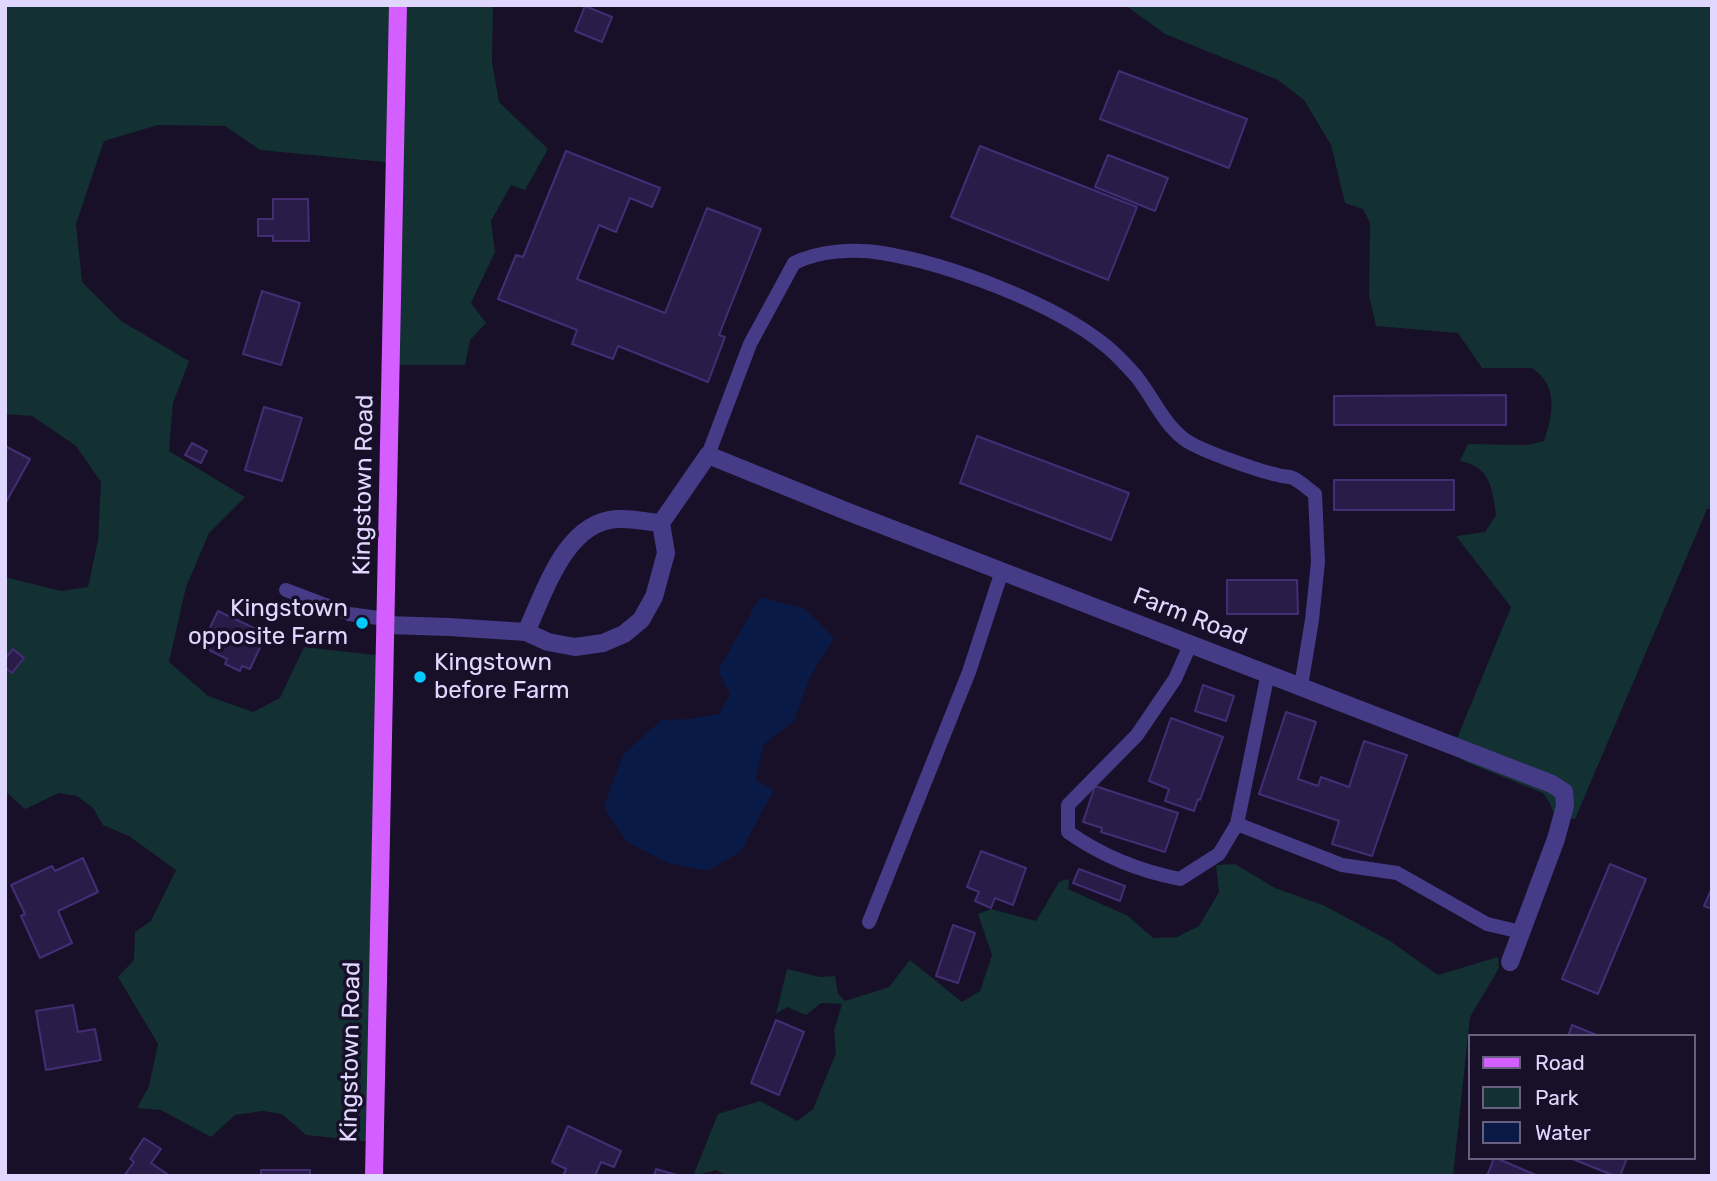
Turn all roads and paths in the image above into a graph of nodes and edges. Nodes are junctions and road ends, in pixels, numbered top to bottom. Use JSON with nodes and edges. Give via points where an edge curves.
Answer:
{"nodes":[{"id":1,"x":398,"y":5,"type":"edge"},
{"id":2,"x":708,"y":455,"type":"junction"},
{"id":3,"x":661,"y":523,"type":"junction"},
{"id":4,"x":1002,"y":570,"type":"junction"},
{"id":5,"x":286,"y":590,"type":"dead end"},
{"id":6,"x":386,"y":622,"type":"junction"},
{"id":7,"x":526,"y":632,"type":"junction"},
{"id":8,"x":1191,"y":643,"type":"junction"},
{"id":9,"x":1268,"y":673,"type":"junction"},
{"id":10,"x":1300,"y":686,"type":"junction"},
{"id":11,"x":1237,"y":824,"type":"junction"},
{"id":12,"x":869,"y":922,"type":"dead end"},
{"id":13,"x":1521,"y":932,"type":"junction"},
{"id":14,"x":1510,"y":962,"type":"dead end"},
{"id":15,"x":374,"y":1176,"type":"edge"}],
"edges":[{"from":1,"to":6,"type":"main road","name":"Kingstown Road"},
{"from":2,"to":3,"type":"street"},
{"from":2,"to":4,"type":"street","name":"Farm Road"},
{"from":2,"to":10,"type":"lane","via":[[750,344],[794,263],[838,252],[880,252],[1003,290],[1069,319],[1107,347],[1136,376],[1185,440],[1293,478],[1315,494],[1318,562]]},
{"from":3,"to":7,"type":"street","via":[[618,519],[598,523],[578,536],[564,553]]},
{"from":3,"to":7,"type":"street","via":[[666,552],[654,597],[641,620],[624,634],[575,647]]},
{"from":4,"to":8,"type":"street","name":"Farm Road"},
{"from":4,"to":12,"type":"lane","via":[[969,672]]},
{"from":5,"to":6,"type":"lane","via":[[349,614]]},
{"from":6,"to":7,"type":"street"},
{"from":6,"to":15,"type":"main road","name":"Kingstown Road"},
{"from":8,"to":9,"type":"street","name":"Farm Road"},
{"from":8,"to":11,"type":"lane","via":[[1175,679],[1137,734],[1068,805],[1068,832],[1091,848],[1147,872],[1180,879],[1219,854]]},
{"from":9,"to":10,"type":"street","name":"Farm Road"},
{"from":9,"to":11,"type":"lane"},
{"from":10,"to":13,"type":"street","name":"Farm Road","via":[[1564,792],[1556,839]]},
{"from":11,"to":13,"type":"lane","via":[[1342,864],[1396,873],[1487,924]]},
{"from":13,"to":14,"type":"street","name":"Farm Road"}]}
